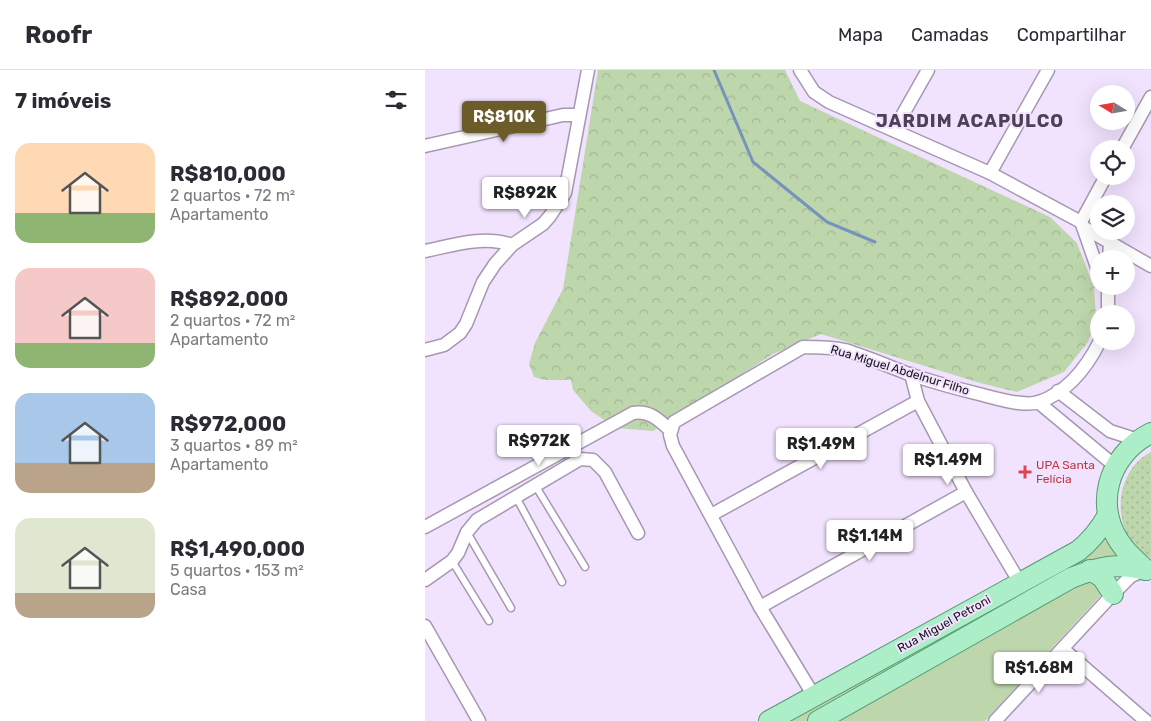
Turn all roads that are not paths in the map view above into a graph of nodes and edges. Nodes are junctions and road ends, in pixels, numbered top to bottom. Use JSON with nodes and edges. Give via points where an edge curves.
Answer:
{"nodes":[{"id":1,"x":588,"y":70,"type":"edge"},
{"id":2,"x":928,"y":70,"type":"edge"},
{"id":3,"x":1048,"y":70,"type":"edge"},
{"id":4,"x":804,"y":72,"type":"edge"},
{"id":5,"x":1151,"y":97,"type":"edge"},
{"id":6,"x":579,"y":115,"type":"junction"},
{"id":7,"x":894,"y":130,"type":"junction"},
{"id":8,"x":1127,"y":140,"type":"edge"},
{"id":9,"x":425,"y":146,"type":"edge"},
{"id":10,"x":990,"y":173,"type":"junction"},
{"id":11,"x":1102,"y":185,"type":"edge"},
{"id":12,"x":1082,"y":224,"type":"junction"},
{"id":13,"x":1110,"y":243,"type":"junction"},
{"id":14,"x":512,"y":245,"type":"junction"},
{"id":15,"x":1091,"y":250,"type":"edge"},
{"id":16,"x":1110,"y":250,"type":"edge"},
{"id":17,"x":425,"y":251,"type":"edge"},
{"id":18,"x":1147,"y":263,"type":"edge"},
{"id":19,"x":425,"y":350,"type":"edge"},
{"id":20,"x":1096,"y":350,"type":"edge"},
{"id":21,"x":911,"y":374,"type":"junction"},
{"id":22,"x":1058,"y":391,"type":"junction"},
{"id":23,"x":918,"y":401,"type":"junction"},
{"id":24,"x":1038,"y":402,"type":"junction"},
{"id":25,"x":671,"y":431,"type":"junction"},
{"id":26,"x":1145,"y":436,"type":"edge"},
{"id":27,"x":1115,"y":466,"type":"junction"},
{"id":28,"x":535,"y":485,"type":"junction"},
{"id":29,"x":966,"y":492,"type":"junction"},
{"id":30,"x":516,"y":497,"type":"junction"},
{"id":31,"x":711,"y":515,"type":"junction"},
{"id":32,"x":1109,"y":515,"type":"junction"},
{"id":33,"x":425,"y":527,"type":"edge"},
{"id":34,"x":467,"y":532,"type":"junction"},
{"id":35,"x":638,"y":534,"type":"dead end"},
{"id":36,"x":452,"y":561,"type":"junction"},
{"id":37,"x":585,"y":567,"type":"dead end"},
{"id":38,"x":1089,"y":570,"type":"junction"},
{"id":39,"x":1149,"y":570,"type":"edge"},
{"id":40,"x":425,"y":580,"type":"edge"},
{"id":41,"x":562,"y":582,"type":"dead end"},
{"id":42,"x":1020,"y":583,"type":"junction"},
{"id":43,"x":1113,"y":594,"type":"junction"},
{"id":44,"x":761,"y":607,"type":"junction"},
{"id":45,"x":511,"y":608,"type":"dead end"},
{"id":46,"x":489,"y":621,"type":"dead end"},
{"id":47,"x":425,"y":626,"type":"edge"},
{"id":48,"x":1063,"y":648,"type":"junction"},
{"id":49,"x":814,"y":696,"type":"junction"},
{"id":50,"x":1145,"y":717,"type":"edge"},
{"id":51,"x":821,"y":720,"type":"edge"},
{"id":52,"x":479,"y":721,"type":"edge"},
{"id":53,"x":769,"y":721,"type":"edge"},
{"id":54,"x":995,"y":721,"type":"edge"}],
"edges":[{"from":1,"to":6,"type":"street"},
{"from":2,"to":7,"type":"street"},
{"from":3,"to":10,"type":"street"},
{"from":4,"to":7,"type":"street","via":[[814,92],[829,102]]},
{"from":5,"to":8,"type":"street"},
{"from":6,"to":9,"type":"street","via":[[563,115]]},
{"from":6,"to":14,"type":"street","via":[[565,193],[543,224]]},
{"from":7,"to":10,"type":"street"},
{"from":10,"to":12,"type":"street"},
{"from":11,"to":12,"type":"street"},
{"from":12,"to":13,"type":"street"},
{"from":12,"to":15,"type":"street"},
{"from":13,"to":16,"type":"street"},
{"from":13,"to":18,"type":"street"},
{"from":14,"to":17,"type":"street","via":[[497,240],[479,240]]},
{"from":14,"to":19,"type":"street","via":[[483,282],[460,334],[445,345]]},
{"from":20,"to":22,"type":"street","via":[[1073,380]]},
{"from":21,"to":23,"type":"street"},
{"from":21,"to":24,"type":"street","name":"Rua Miguel Abdelnur Filho","via":[[998,399]]},
{"from":21,"to":25,"type":"street","name":"Rua Miguel Abdelnur Filho","via":[[843,350],[803,347],[674,422]]},
{"from":22,"to":24,"type":"street"},
{"from":22,"to":26,"type":"street","via":[[1110,431]]},
{"from":23,"to":29,"type":"street"},
{"from":23,"to":31,"type":"street"},
{"from":24,"to":27,"type":"street"},
{"from":25,"to":31,"type":"street","via":[[673,446]]},
{"from":25,"to":33,"type":"street","via":[[648,413],[633,413]]},
{"from":26,"to":27,"type":"main road","via":[[1125,451]]},
{"from":27,"to":32,"type":"main road","via":[[1109,484]]},
{"from":28,"to":30,"type":"street"},
{"from":28,"to":35,"type":"street","via":[[580,459],[593,460],[605,472]]},
{"from":28,"to":37,"type":"lane"},
{"from":29,"to":42,"type":"street"},
{"from":29,"to":44,"type":"street"},
{"from":30,"to":34,"type":"street","via":[[477,520]]},
{"from":30,"to":41,"type":"lane"},
{"from":31,"to":44,"type":"street"},
{"from":32,"to":39,"type":"main road","via":[[1124,548]]},
{"from":32,"to":42,"type":"main road","name":"Rua Miguel Petroni","via":[[1088,544]]},
{"from":34,"to":36,"type":"street"},
{"from":34,"to":45,"type":"lane"},
{"from":36,"to":40,"type":"street"},
{"from":36,"to":46,"type":"lane"},
{"from":38,"to":39,"type":"main road","name":"Rua Miguel Petroni","via":[[1125,565]]},
{"from":38,"to":43,"type":"main road","via":[[1102,577]]},
{"from":38,"to":51,"type":"main road","name":"Rua Miguel Petroni"},
{"from":39,"to":43,"type":"street","via":[[1131,576]]},
{"from":42,"to":49,"type":"main road","name":"Rua Miguel Petroni"},
{"from":43,"to":48,"type":"street"},
{"from":44,"to":49,"type":"street"},
{"from":47,"to":52,"type":"street"},
{"from":48,"to":50,"type":"street"},
{"from":48,"to":54,"type":"street"},
{"from":49,"to":53,"type":"main road","name":"Rua Miguel Petroni"}]}
